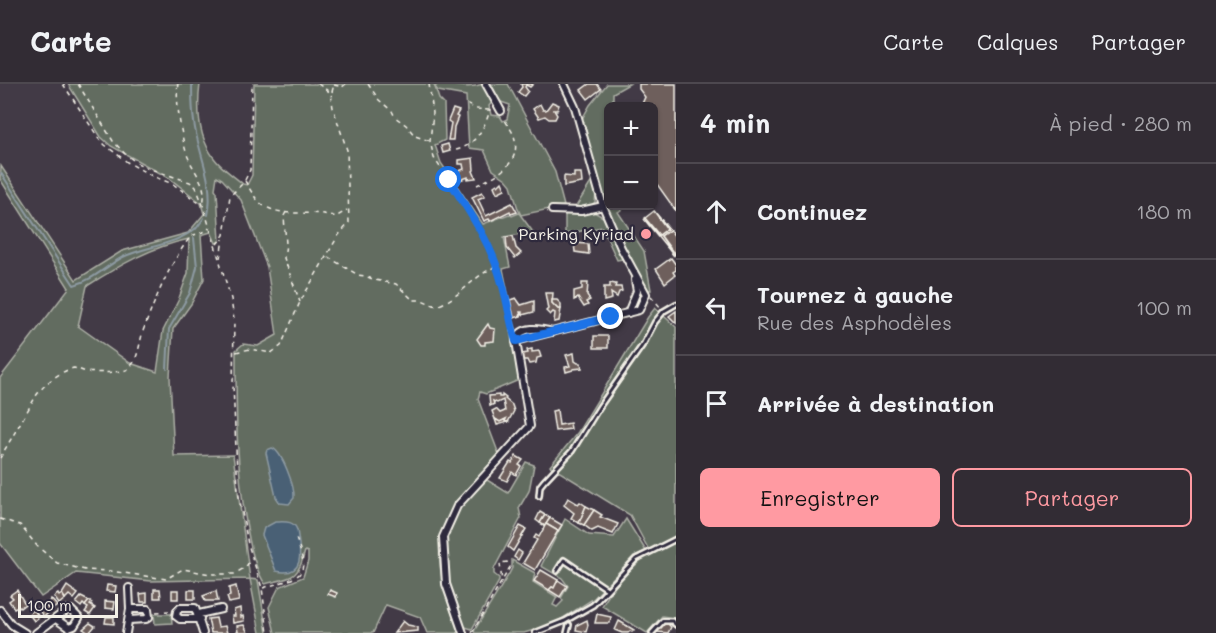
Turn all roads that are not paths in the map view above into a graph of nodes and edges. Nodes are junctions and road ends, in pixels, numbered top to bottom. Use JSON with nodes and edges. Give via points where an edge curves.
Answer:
{"nodes":[{"id":1,"x":486,"y":84,"type":"edge"},
{"id":2,"x":564,"y":84,"type":"edge"},
{"id":3,"x":501,"y":111,"type":"road end"},
{"id":4,"x":603,"y":206,"type":"junction"},
{"id":5,"x":552,"y":210,"type":"dead end"},
{"id":6,"x":632,"y":271,"type":"junction"},
{"id":7,"x":676,"y":304,"type":"edge"},
{"id":8,"x":628,"y":313,"type":"junction"},
{"id":9,"x":539,"y":496,"type":"dead end"},
{"id":10,"x":676,"y":539,"type":"edge"},
{"id":11,"x":557,"y":571,"type":"dead end"},
{"id":12,"x":129,"y":588,"type":"dead end"},
{"id":13,"x":607,"y":589,"type":"junction"},
{"id":14,"x":130,"y":609,"type":"junction"},
{"id":15,"x":221,"y":609,"type":"dead end"},
{"id":16,"x":0,"y":610,"type":"edge"},
{"id":17,"x":199,"y":616,"type":"junction"},
{"id":18,"x":56,"y":619,"type":"dead end"},
{"id":19,"x":129,"y":620,"type":"junction"},
{"id":20,"x":569,"y":625,"type":"dead end"},
{"id":21,"x":676,"y":625,"type":"edge"},
{"id":22,"x":25,"y":633,"type":"edge"},
{"id":23,"x":36,"y":633,"type":"edge"},
{"id":24,"x":126,"y":633,"type":"edge"},
{"id":25,"x":203,"y":633,"type":"edge"},
{"id":26,"x":463,"y":633,"type":"edge"},
{"id":27,"x":535,"y":633,"type":"edge"},
{"id":28,"x":567,"y":633,"type":"edge"},
{"id":29,"x":652,"y":633,"type":"edge"}],
"edges":[{"from":1,"to":3,"type":"street"},
{"from":2,"to":4,"type":"street","via":[[575,107]]},
{"from":4,"to":5,"type":"street","via":[[581,211]]},
{"from":4,"to":6,"type":"street"},
{"from":6,"to":8,"type":"street","via":[[637,291]]},
{"from":6,"to":8,"type":"street","via":[[646,292],[639,310]]},
{"from":7,"to":9,"type":"lane","via":[[655,322],[572,452],[543,481]]},
{"from":8,"to":26,"type":"street","via":[[516,341],[530,426],[457,506],[443,537],[446,584]]},
{"from":10,"to":13,"type":"lane","via":[[636,559]]},
{"from":11,"to":13,"type":"lane","via":[[564,560]]},
{"from":12,"to":14,"type":"street"},
{"from":13,"to":27,"type":"lane","via":[[586,609]]},
{"from":14,"to":19,"type":"street"},
{"from":14,"to":19,"type":"street","via":[[149,612],[148,619]]},
{"from":15,"to":17,"type":"street"},
{"from":16,"to":22,"type":"street"},
{"from":17,"to":17,"type":"street","via":[[180,620],[176,616],[180,608],[194,607]]},
{"from":17,"to":25,"type":"street"},
{"from":18,"to":23,"type":"street"},
{"from":19,"to":24,"type":"street"},
{"from":20,"to":28,"type":"lane"},
{"from":21,"to":29,"type":"lane","via":[[663,621]]}]}
